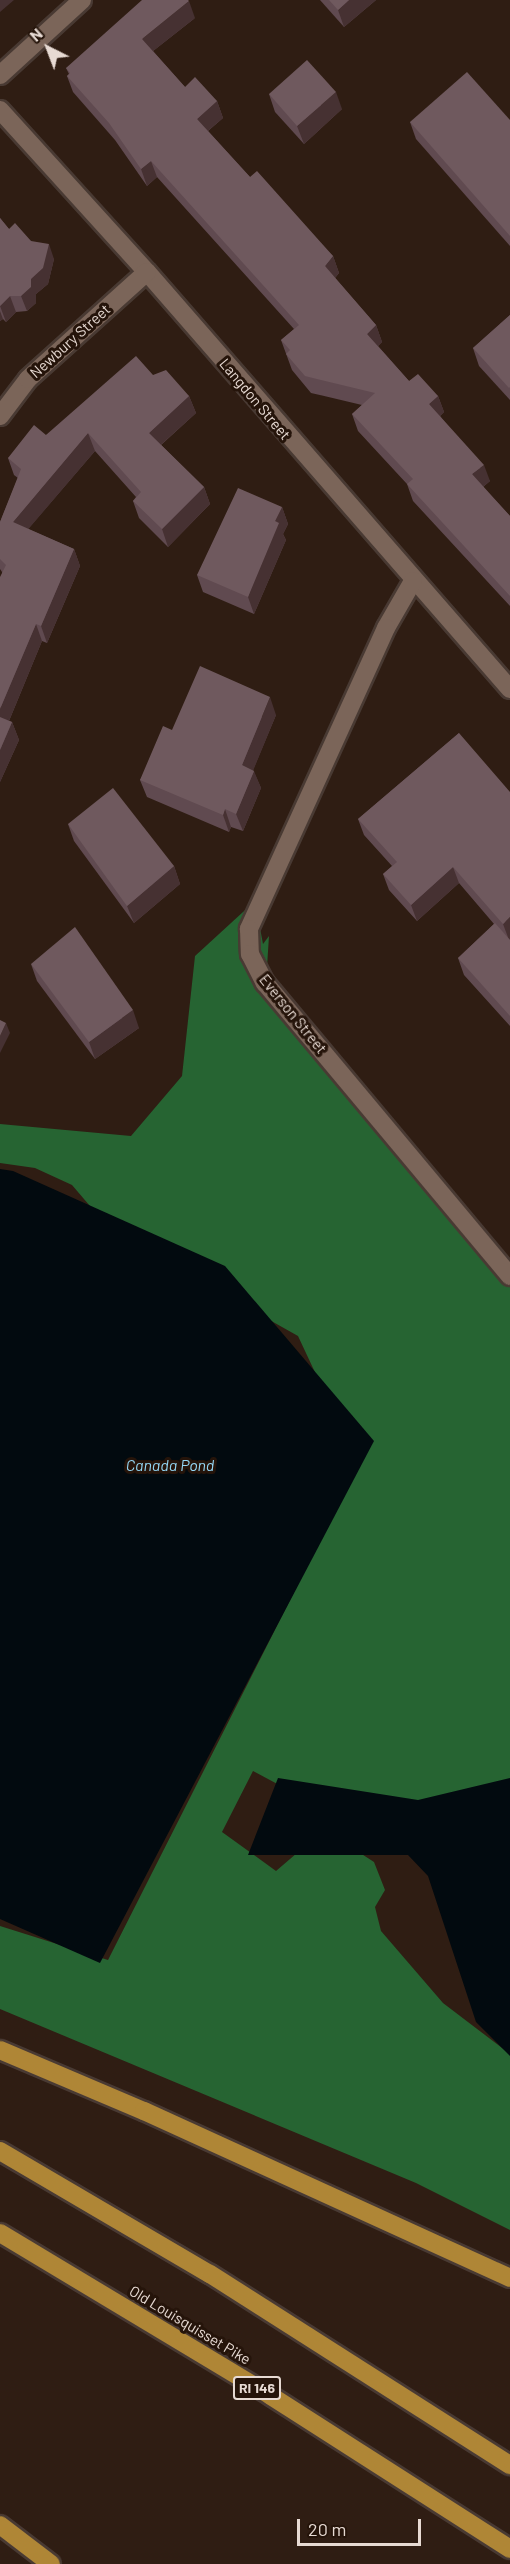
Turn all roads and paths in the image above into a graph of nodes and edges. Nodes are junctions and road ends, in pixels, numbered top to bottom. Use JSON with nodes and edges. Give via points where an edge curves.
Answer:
{"nodes":[{"id":1,"x":82,"y":0,"type":"edge"},
{"id":2,"x":0,"y":75,"type":"edge"},
{"id":3,"x":0,"y":110,"type":"edge"},
{"id":4,"x":147,"y":272,"type":"junction"},
{"id":5,"x":0,"y":416,"type":"edge"},
{"id":6,"x":413,"y":581,"type":"junction"},
{"id":7,"x":510,"y":689,"type":"edge"},
{"id":8,"x":510,"y":1276,"type":"edge"},
{"id":9,"x":0,"y":2050,"type":"edge"},
{"id":10,"x":0,"y":2151,"type":"edge"},
{"id":11,"x":0,"y":2233,"type":"edge"},
{"id":12,"x":510,"y":2278,"type":"edge"},
{"id":13,"x":510,"y":2465,"type":"edge"},
{"id":14,"x":0,"y":2525,"type":"edge"},
{"id":15,"x":510,"y":2550,"type":"edge"},
{"id":16,"x":51,"y":2564,"type":"edge"}],
"edges":[{"from":1,"to":2,"type":"street"},
{"from":3,"to":4,"type":"street","name":"Langdon Street"},
{"from":4,"to":5,"type":"street","name":"Newbury Street","via":[[28,379]]},
{"from":4,"to":6,"type":"street","name":"Langdon Street"},
{"from":6,"to":7,"type":"street","name":"Langdon Street"},
{"from":6,"to":8,"type":"street","name":"Everson Street","via":[[386,627],[249,929],[250,954],[266,983]]},
{"from":9,"to":12,"type":"highway","via":[[144,2111]]},
{"from":10,"to":13,"type":"highway","via":[[210,2274]]},
{"from":11,"to":15,"type":"highway","name":"Old Louisquisset Pike","number":"RI 146","via":[[271,2396]]},
{"from":14,"to":16,"type":"highway"}]}
